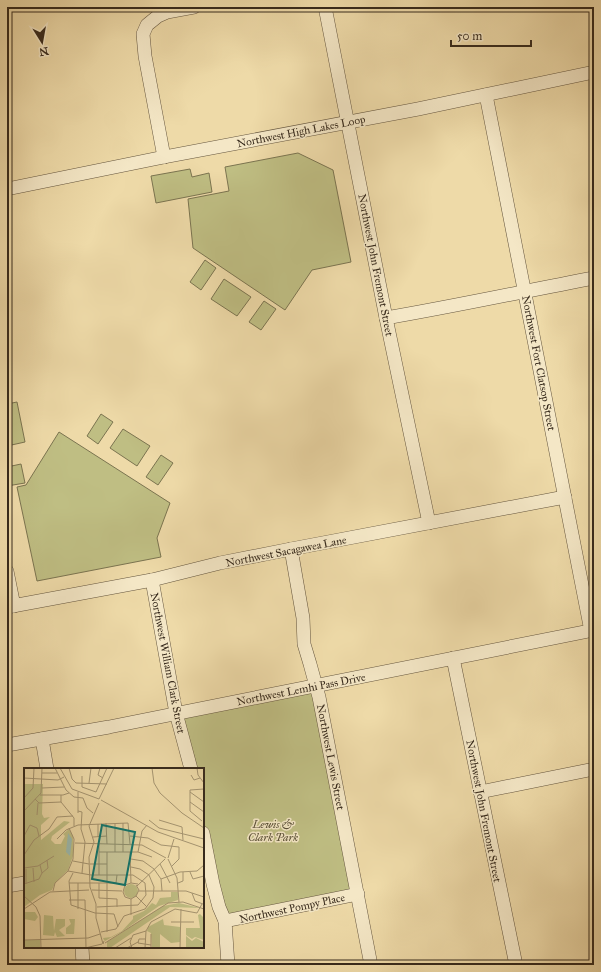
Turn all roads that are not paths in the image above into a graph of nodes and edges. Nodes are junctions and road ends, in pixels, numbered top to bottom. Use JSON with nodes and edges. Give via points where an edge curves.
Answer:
{"nodes":[{"id":1,"x":194,"y":7,"type":"edge"},
{"id":2,"x":325,"y":7,"type":"edge"},
{"id":3,"x":594,"y":72,"type":"edge"},
{"id":4,"x":486,"y":95,"type":"junction"},
{"id":5,"x":348,"y":122,"type":"junction"},
{"id":6,"x":164,"y":157,"type":"junction"},
{"id":7,"x":7,"y":189,"type":"edge"},
{"id":8,"x":594,"y":278,"type":"edge"},
{"id":9,"x":525,"y":291,"type":"junction"},
{"id":10,"x":386,"y":318,"type":"junction"},
{"id":11,"x":565,"y":497,"type":"junction"},
{"id":12,"x":429,"y":522,"type":"junction"},
{"id":13,"x":291,"y":549,"type":"junction"},
{"id":14,"x":7,"y":571,"type":"edge"},
{"id":15,"x":152,"y":580,"type":"junction"},
{"id":16,"x":11,"y":606,"type":"edge"},
{"id":17,"x":592,"y":631,"type":"edge"},
{"id":18,"x":453,"y":658,"type":"junction"},
{"id":19,"x":316,"y":686,"type":"junction"},
{"id":20,"x":176,"y":713,"type":"junction"},
{"id":21,"x":42,"y":739,"type":"junction"},
{"id":22,"x":7,"y":745,"type":"edge"},
{"id":23,"x":47,"y":768,"type":"edge"},
{"id":24,"x":191,"y":768,"type":"edge"},
{"id":25,"x":594,"y":769,"type":"edge"},
{"id":26,"x":480,"y":792,"type":"junction"},
{"id":27,"x":204,"y":838,"type":"edge"},
{"id":28,"x":24,"y":883,"type":"edge"},
{"id":29,"x":7,"y":886,"type":"edge"},
{"id":30,"x":358,"y":894,"type":"junction"},
{"id":31,"x":225,"y":921,"type":"junction"},
{"id":32,"x":82,"y":948,"type":"edge"},
{"id":33,"x":83,"y":965,"type":"edge"},
{"id":34,"x":228,"y":965,"type":"edge"},
{"id":35,"x":372,"y":965,"type":"edge"},
{"id":36,"x":516,"y":965,"type":"edge"}],
"edges":[{"from":1,"to":6,"type":"street","via":[[158,16],[147,25],[143,34]]},
{"from":2,"to":5,"type":"street","name":"Northwest John Fremont Street"},
{"from":3,"to":4,"type":"street","name":"Northwest High Lakes Loop"},
{"from":4,"to":5,"type":"street","name":"Northwest High Lakes Loop"},
{"from":4,"to":9,"type":"street","name":"Northwest Fort Clatsop Street"},
{"from":5,"to":6,"type":"street","name":"Northwest High Lakes Loop"},
{"from":5,"to":10,"type":"street","name":"Northwest John Fremont Street"},
{"from":6,"to":7,"type":"street","name":"Northwest High Lakes Loop"},
{"from":8,"to":9,"type":"street"},
{"from":9,"to":10,"type":"street"},
{"from":9,"to":11,"type":"street","name":"Northwest Fort Clatsop Street"},
{"from":10,"to":12,"type":"street","name":"Northwest John Fremont Street"},
{"from":11,"to":12,"type":"street","name":"Northwest Sacagawea Lane"},
{"from":11,"to":17,"type":"street","name":"Northwest Fort Clatsop Street"},
{"from":12,"to":13,"type":"street","name":"Northwest Sacagawea Lane"},
{"from":13,"to":15,"type":"street","name":"Northwest Sacagawea Lane"},
{"from":13,"to":19,"type":"street","name":"Northwest Lewis Street","via":[[303,618],[304,644]]},
{"from":14,"to":16,"type":"street"},
{"from":15,"to":16,"type":"street","name":"Northwest Sacagawea Lane"},
{"from":15,"to":20,"type":"street","name":"Northwest William Clark Street"},
{"from":17,"to":18,"type":"street","name":"Northwest Lemhi Pass Drive"},
{"from":18,"to":19,"type":"street","name":"Northwest Lemhi Pass Drive"},
{"from":18,"to":26,"type":"street","name":"Northwest John Fremont Street"},
{"from":19,"to":20,"type":"street","name":"Northwest Lemhi Pass Drive"},
{"from":19,"to":30,"type":"street","name":"Northwest Lewis Street"},
{"from":20,"to":21,"type":"street","name":"Northwest Lemhi Pass Drive"},
{"from":20,"to":24,"type":"street","name":"Northwest William Clark Street"},
{"from":21,"to":22,"type":"street","name":"Northwest Lemhi Pass Drive"},
{"from":21,"to":23,"type":"street"},
{"from":25,"to":26,"type":"street"},
{"from":26,"to":36,"type":"street","name":"Northwest John Fremont Street"},
{"from":27,"to":31,"type":"street","via":[[214,890]]},
{"from":28,"to":29,"type":"street"},
{"from":30,"to":31,"type":"street","name":"Northwest Pompy Place"},
{"from":30,"to":35,"type":"street","name":"Northwest Lewis Street"},
{"from":31,"to":34,"type":"street"},
{"from":32,"to":33,"type":"street"}]}
